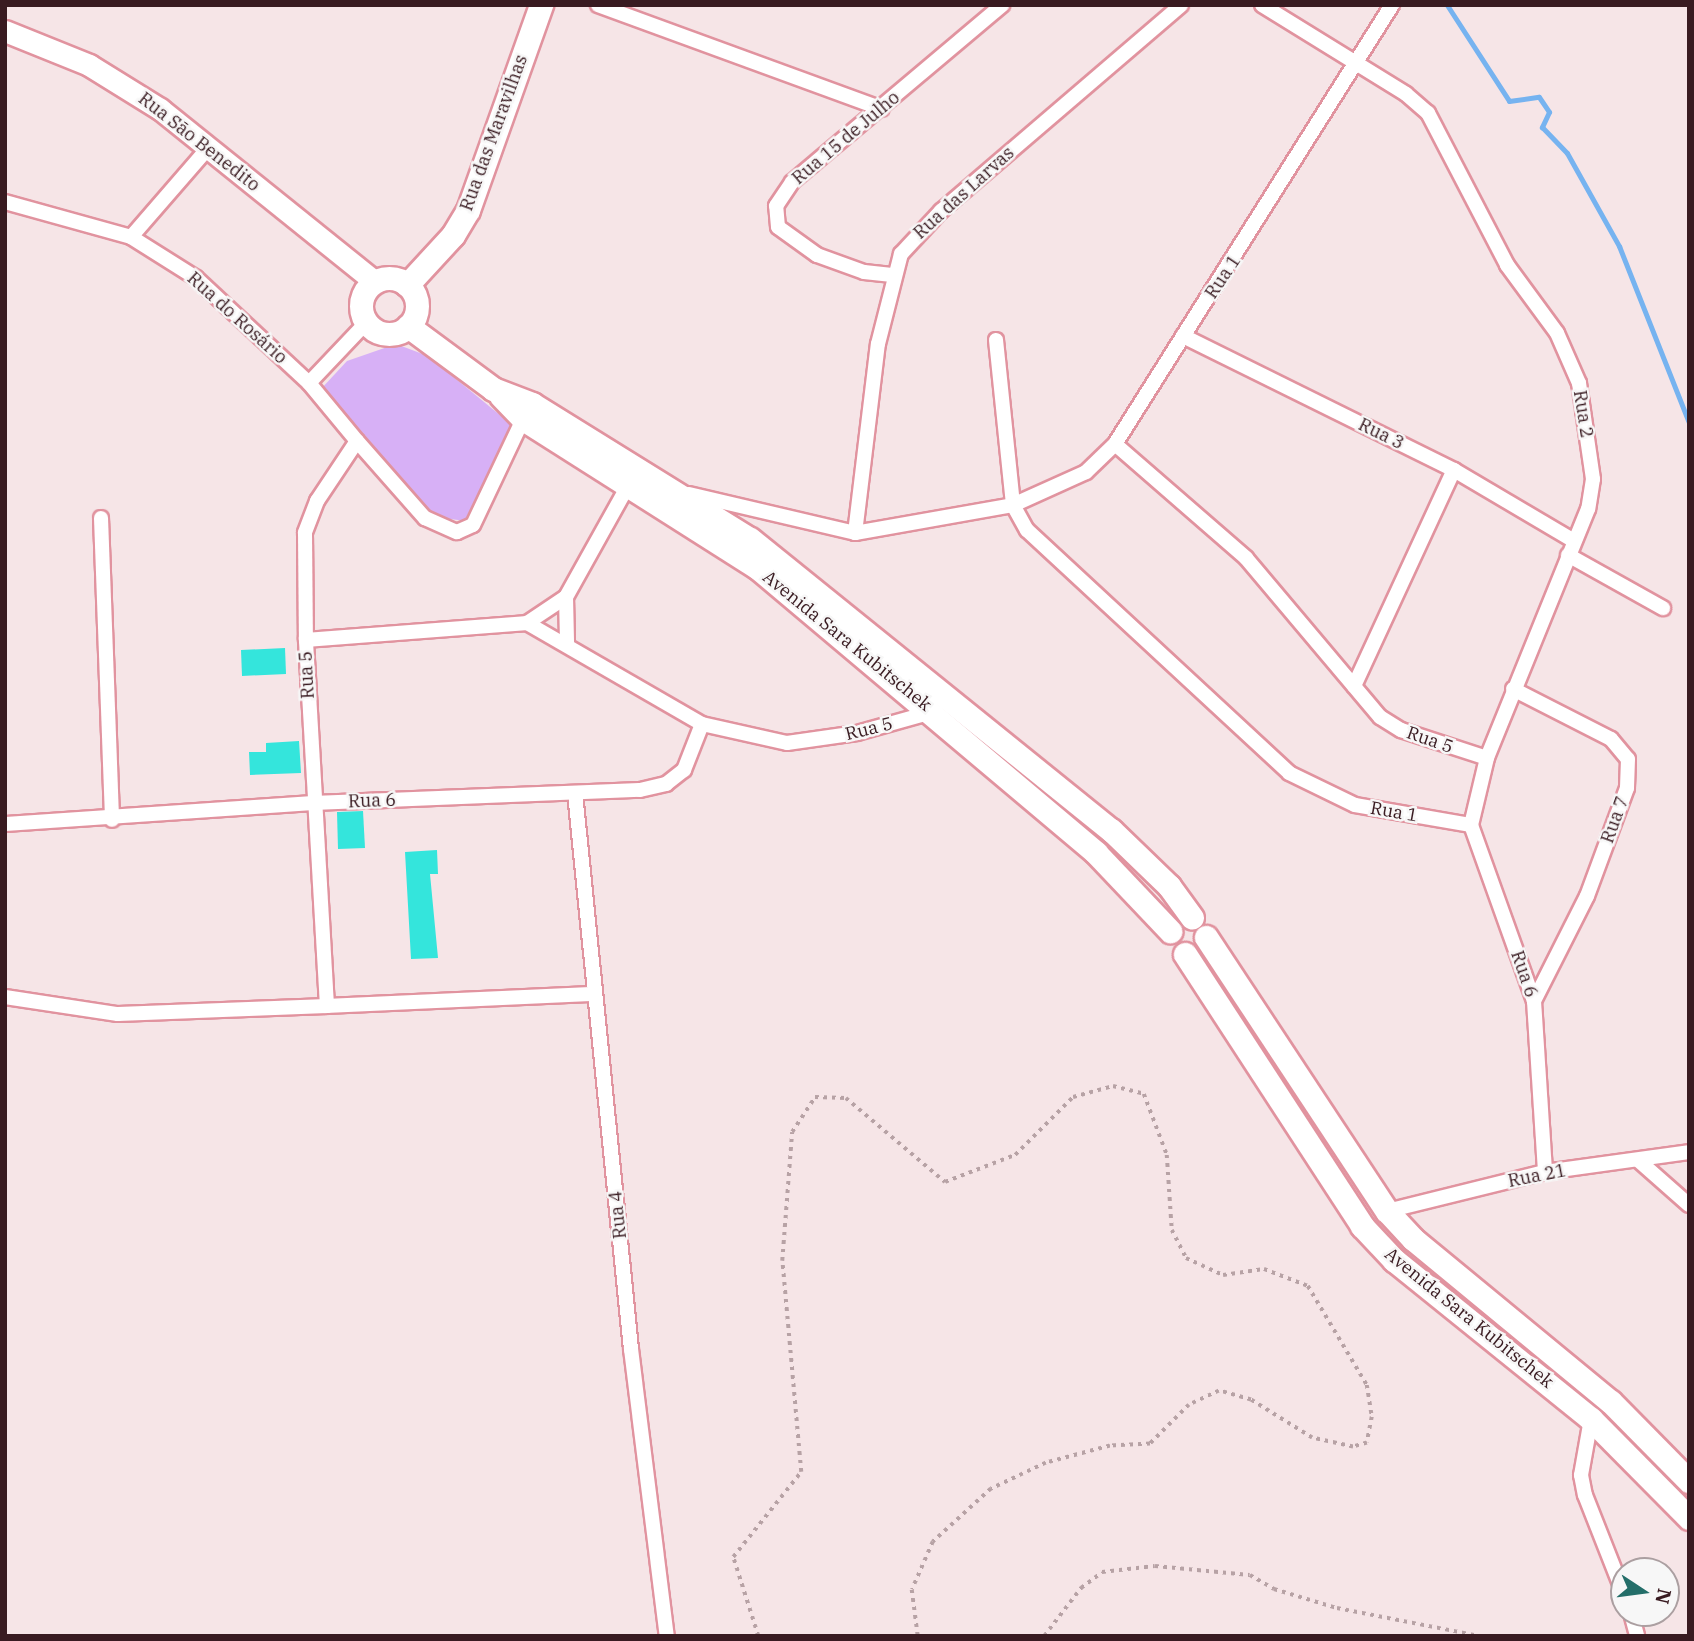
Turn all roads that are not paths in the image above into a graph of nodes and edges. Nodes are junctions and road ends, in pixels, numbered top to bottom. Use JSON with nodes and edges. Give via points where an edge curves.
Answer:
{"nodes":[{"id":1,"x":541,"y":5,"type":"edge"},
{"id":2,"x":598,"y":5,"type":"edge"},
{"id":3,"x":1002,"y":5,"type":"edge"},
{"id":4,"x":1181,"y":5,"type":"edge"},
{"id":5,"x":1262,"y":5,"type":"edge"},
{"id":6,"x":1392,"y":5,"type":"edge"},
{"id":7,"x":5,"y":31,"type":"edge"},
{"id":8,"x":1351,"y":62,"type":"junction"},
{"id":9,"x":882,"y":109,"type":"junction"},
{"id":10,"x":209,"y":147,"type":"junction"},
{"id":11,"x":5,"y":202,"type":"edge"},
{"id":12,"x":131,"y":237,"type":"junction"},
{"id":13,"x":892,"y":275,"type":"junction"},
{"id":14,"x":374,"y":282,"type":"junction"},
{"id":15,"x":407,"y":285,"type":"junction"},
{"id":16,"x":366,"y":323,"type":"junction"},
{"id":17,"x":408,"y":326,"type":"junction"},
{"id":18,"x":1183,"y":336,"type":"junction"},
{"id":19,"x":996,"y":340,"type":"dead end"},
{"id":20,"x":309,"y":383,"type":"junction"},
{"id":21,"x":494,"y":389,"type":"junction"},
{"id":22,"x":523,"y":419,"type":"junction"},
{"id":23,"x":357,"y":441,"type":"junction"},
{"id":24,"x":1115,"y":444,"type":"junction"},
{"id":25,"x":1454,"y":470,"type":"junction"},
{"id":26,"x":634,"y":475,"type":"junction"},
{"id":27,"x":683,"y":493,"type":"junction"},
{"id":28,"x":1013,"y":505,"type":"junction"},
{"id":29,"x":102,"y":518,"type":"dead end"},
{"id":30,"x":855,"y":533,"type":"junction"},
{"id":31,"x":1574,"y":541,"type":"junction"},
{"id":32,"x":1568,"y":555,"type":"junction"},
{"id":33,"x":566,"y":597,"type":"junction"},
{"id":34,"x":1662,"y":608,"type":"dead end"},
{"id":35,"x":527,"y":623,"type":"junction"},
{"id":36,"x":306,"y":640,"type":"junction"},
{"id":37,"x":567,"y":642,"type":"junction"},
{"id":38,"x":1354,"y":686,"type":"junction"},
{"id":39,"x":1513,"y":689,"type":"junction"},
{"id":40,"x":933,"y":712,"type":"junction"},
{"id":41,"x":702,"y":724,"type":"junction"},
{"id":42,"x":1487,"y":758,"type":"junction"},
{"id":43,"x":575,"y":793,"type":"junction"},
{"id":44,"x":313,"y":803,"type":"junction"},
{"id":45,"x":112,"y":820,"type":"junction"},
{"id":46,"x":5,"y":824,"type":"edge"},
{"id":47,"x":1471,"y":825,"type":"junction"},
{"id":48,"x":1192,"y":918,"type":"junction"},
{"id":49,"x":1170,"y":931,"type":"junction"},
{"id":50,"x":1206,"y":937,"type":"junction"},
{"id":51,"x":1185,"y":954,"type":"junction"},
{"id":52,"x":595,"y":994,"type":"junction"},
{"id":53,"x":5,"y":997,"type":"edge"},
{"id":54,"x":1534,"y":1001,"type":"junction"},
{"id":55,"x":327,"y":1006,"type":"junction"},
{"id":56,"x":1689,"y":1152,"type":"edge"},
{"id":57,"x":1638,"y":1160,"type":"junction"},
{"id":58,"x":1545,"y":1171,"type":"junction"},
{"id":59,"x":1689,"y":1205,"type":"edge"},
{"id":60,"x":1387,"y":1212,"type":"junction"},
{"id":61,"x":1591,"y":1419,"type":"junction"},
{"id":62,"x":1689,"y":1481,"type":"edge"},
{"id":63,"x":1689,"y":1518,"type":"edge"},
{"id":64,"x":1610,"y":1558,"type":"edge"},
{"id":65,"x":667,"y":1636,"type":"edge"}],
"edges":[{"from":1,"to":15,"type":"main road","name":"Rua das Maravilhas","via":[[468,210],[453,235]]},
{"from":2,"to":9,"type":"street"},
{"from":3,"to":9,"type":"street","name":"Rua 15 de Julho"},
{"from":4,"to":13,"type":"street","name":"Rua das Larvas","via":[[916,234]]},
{"from":5,"to":8,"type":"street","name":"Rua 2"},
{"from":6,"to":8,"type":"street","name":"Rua 1"},
{"from":7,"to":10,"type":"street","name":"Rua São Benedito","via":[[101,72]]},
{"from":8,"to":18,"type":"street","name":"Rua 1","via":[[1294,166]]},
{"from":8,"to":31,"type":"street","name":"Rua 2","via":[[1428,113],[1507,265],[1570,356],[1593,479]]},
{"from":9,"to":13,"type":"street","name":"Rua 15 de Julho","via":[[792,182],[774,217],[787,235],[817,255],[864,272]]},
{"from":10,"to":12,"type":"street"},
{"from":10,"to":14,"type":"street","name":"Rua São Benedito"},
{"from":11,"to":12,"type":"street","name":"Rua do Rosário"},
{"from":12,"to":20,"type":"street","name":"Rua do Rosário","via":[[196,278]]},
{"from":13,"to":30,"type":"street","name":"Rua das Larvas","via":[[877,344]]},
{"from":14,"to":15,"type":"main road","via":[[391,278]]},
{"from":14,"to":16,"type":"main road","via":[[361,305]]},
{"from":15,"to":17,"type":"main road","via":[[416,300]]},
{"from":16,"to":17,"type":"main road","via":[[387,334]]},
{"from":16,"to":20,"type":"street"},
{"from":17,"to":21,"type":"main road"},
{"from":18,"to":24,"type":"street","name":"Rua 1"},
{"from":18,"to":25,"type":"street","name":"Rua 3"},
{"from":19,"to":28,"type":"street","name":"Rua 1"},
{"from":20,"to":23,"type":"street","name":"Rua do Rosário"},
{"from":21,"to":22,"type":"main road","name":"Avenida Sara Kubitschek"},
{"from":21,"to":26,"type":"main road","via":[[532,404]]},
{"from":22,"to":23,"type":"street","via":[[473,525],[457,532],[425,518]]},
{"from":22,"to":26,"type":"main road","name":"Avenida Sara Kubitschek"},
{"from":23,"to":36,"type":"street","via":[[317,501],[305,533]]},
{"from":24,"to":28,"type":"street","name":"Rua 1","via":[[1087,472]]},
{"from":24,"to":38,"type":"street","name":"Rua 5","via":[[1246,558]]},
{"from":25,"to":31,"type":"street","name":"Rua 3"},
{"from":25,"to":38,"type":"street"},
{"from":26,"to":27,"type":"main road","name":"Avenida Sara Kubitschek"},
{"from":26,"to":33,"type":"street"},
{"from":26,"to":40,"type":"main road","name":"Avenida Sara Kubitschek","via":[[758,568]]},
{"from":27,"to":30,"type":"street","name":"Rua 1"},
{"from":27,"to":48,"type":"main road","name":"Avenida Sara Kubitschek","via":[[950,696],[1101,822],[1169,886]]},
{"from":28,"to":30,"type":"street","name":"Rua 1"},
{"from":28,"to":47,"type":"street","name":"Rua 1","via":[[1027,530],[1289,773],[1355,805]]},
{"from":29,"to":45,"type":"street"},
{"from":31,"to":32,"type":"street","name":"Rua 2"},
{"from":32,"to":34,"type":"street"},
{"from":32,"to":39,"type":"street","name":"Rua 2"},
{"from":33,"to":35,"type":"street"},
{"from":33,"to":37,"type":"street"},
{"from":35,"to":36,"type":"street","name":"Rua 5"},
{"from":35,"to":37,"type":"street","name":"Rua 5"},
{"from":36,"to":44,"type":"street","name":"Rua 5"},
{"from":37,"to":41,"type":"street","name":"Rua 5"},
{"from":38,"to":42,"type":"street","name":"Rua 5","via":[[1380,717],[1401,730]]},
{"from":39,"to":42,"type":"street","name":"Rua 2"},
{"from":39,"to":54,"type":"street","name":"Rua 7","via":[[1611,739],[1628,759],[1627,788],[1587,896]]},
{"from":40,"to":41,"type":"street","name":"Rua 5","via":[[857,733],[787,743]]},
{"from":40,"to":49,"type":"main road","name":"Avenida Sara Kubitschek","via":[[1096,853]]},
{"from":41,"to":43,"type":"street","name":"Rua 6","via":[[684,770],[666,784]]},
{"from":42,"to":47,"type":"street","name":"Rua 2"},
{"from":43,"to":44,"type":"street","name":"Rua 6"},
{"from":43,"to":52,"type":"street","name":"Rua 4"},
{"from":44,"to":45,"type":"street","name":"Rua 6"},
{"from":44,"to":55,"type":"street","name":"Rua 5"},
{"from":45,"to":46,"type":"street","name":"Rua 6"},
{"from":47,"to":54,"type":"street","name":"Rua 6"},
{"from":48,"to":49,"type":"main road","via":[[1181,919]]},
{"from":48,"to":50,"type":"main road","name":"Avenida Sara Kubitschek","via":[[1201,923]]},
{"from":49,"to":51,"type":"main road","name":"Avenida Sara Kubitschek","via":[[1172,946]]},
{"from":50,"to":51,"type":"main road","via":[[1202,948]]},
{"from":50,"to":60,"type":"main road","name":"Avenida Sara Kubitschek"},
{"from":51,"to":61,"type":"main road","name":"Avenida Sara Kubitschek","via":[[1362,1226],[1394,1260]]},
{"from":52,"to":55,"type":"street"},
{"from":52,"to":65,"type":"street","name":"Rua 4"},
{"from":53,"to":55,"type":"street","via":[[118,1014]]},
{"from":54,"to":58,"type":"street","name":"Rua 6"},
{"from":56,"to":57,"type":"street","name":"Rua 21"},
{"from":57,"to":58,"type":"street","name":"Rua 21"},
{"from":57,"to":59,"type":"street"},
{"from":58,"to":60,"type":"street","name":"Rua 21"},
{"from":60,"to":62,"type":"main road","name":"Avenida Sara Kubitschek","via":[[1413,1239],[1611,1402]]},
{"from":61,"to":63,"type":"main road","name":"Avenida Sara Kubitschek"},
{"from":61,"to":64,"type":"street","via":[[1581,1475]]}]}
